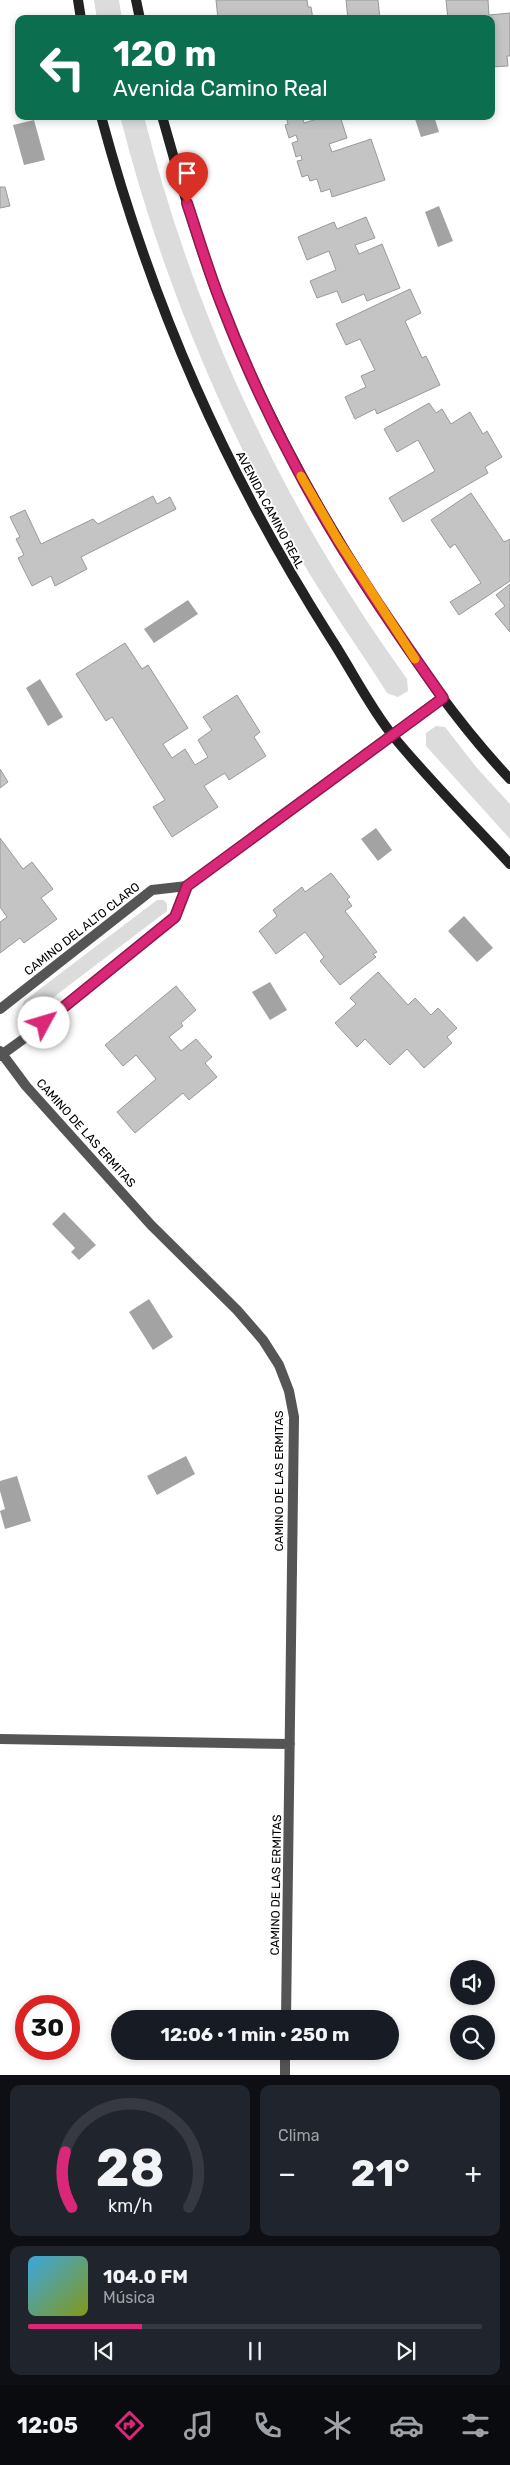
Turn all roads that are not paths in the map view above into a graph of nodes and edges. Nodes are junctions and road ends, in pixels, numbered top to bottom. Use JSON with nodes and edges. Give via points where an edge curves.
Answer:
{"nodes":[{"id":1,"x":78,"y":0,"type":"edge"},
{"id":2,"x":136,"y":0,"type":"edge"},
{"id":3,"x":80,"y":15,"type":"edge"},
{"id":4,"x":139,"y":15,"type":"edge"},
{"id":5,"x":102,"y":120,"type":"edge"},
{"id":6,"x":163,"y":120,"type":"edge"},
{"id":7,"x":443,"y":698,"type":"junction"},
{"id":8,"x":392,"y":735,"type":"junction"},
{"id":9,"x":510,"y":779,"type":"edge"},
{"id":10,"x":510,"y":864,"type":"edge"},
{"id":11,"x":187,"y":886,"type":"junction"},
{"id":12,"x":0,"y":1009,"type":"edge"},
{"id":13,"x":1,"y":1053,"type":"edge"},
{"id":14,"x":0,"y":1739,"type":"edge"},
{"id":15,"x":290,"y":1744,"type":"junction"},
{"id":16,"x":286,"y":2010,"type":"edge"},
{"id":17,"x":285,"y":2060,"type":"edge"},
{"id":18,"x":285,"y":2075,"type":"edge"}],
"edges":[{"from":1,"to":3,"type":"main road"},
{"from":2,"to":4,"type":"main road"},
{"from":5,"to":8,"type":"main road","name":"AVENIDA CAMINO REAL","via":[[146,264],[188,374],[234,471],[294,579]]},
{"from":6,"to":7,"type":"main road","via":[[221,303],[295,465],[396,632]]},
{"from":7,"to":8,"type":"street","name":"CAMINO DEL ALTO CLARO"},
{"from":7,"to":9,"type":"main road"},
{"from":8,"to":10,"type":"main road","name":"AVENIDA CAMINO REAL"},
{"from":8,"to":11,"type":"street","name":"CAMINO DEL ALTO CLARO"},
{"from":11,"to":12,"type":"street","name":"CAMINO DEL ALTO CLARO","via":[[152,890]]},
{"from":11,"to":13,"type":"street","via":[[175,917],[29,1035]]},
{"from":13,"to":15,"type":"street","name":"CAMINO DE LAS ERMITAS","via":[[26,1086],[151,1225],[237,1310],[279,1365],[289,1391],[294,1418]]},
{"from":14,"to":15,"type":"street"},
{"from":15,"to":16,"type":"street","name":"CAMINO DE LAS ERMITAS"},
{"from":17,"to":18,"type":"street"}]}
